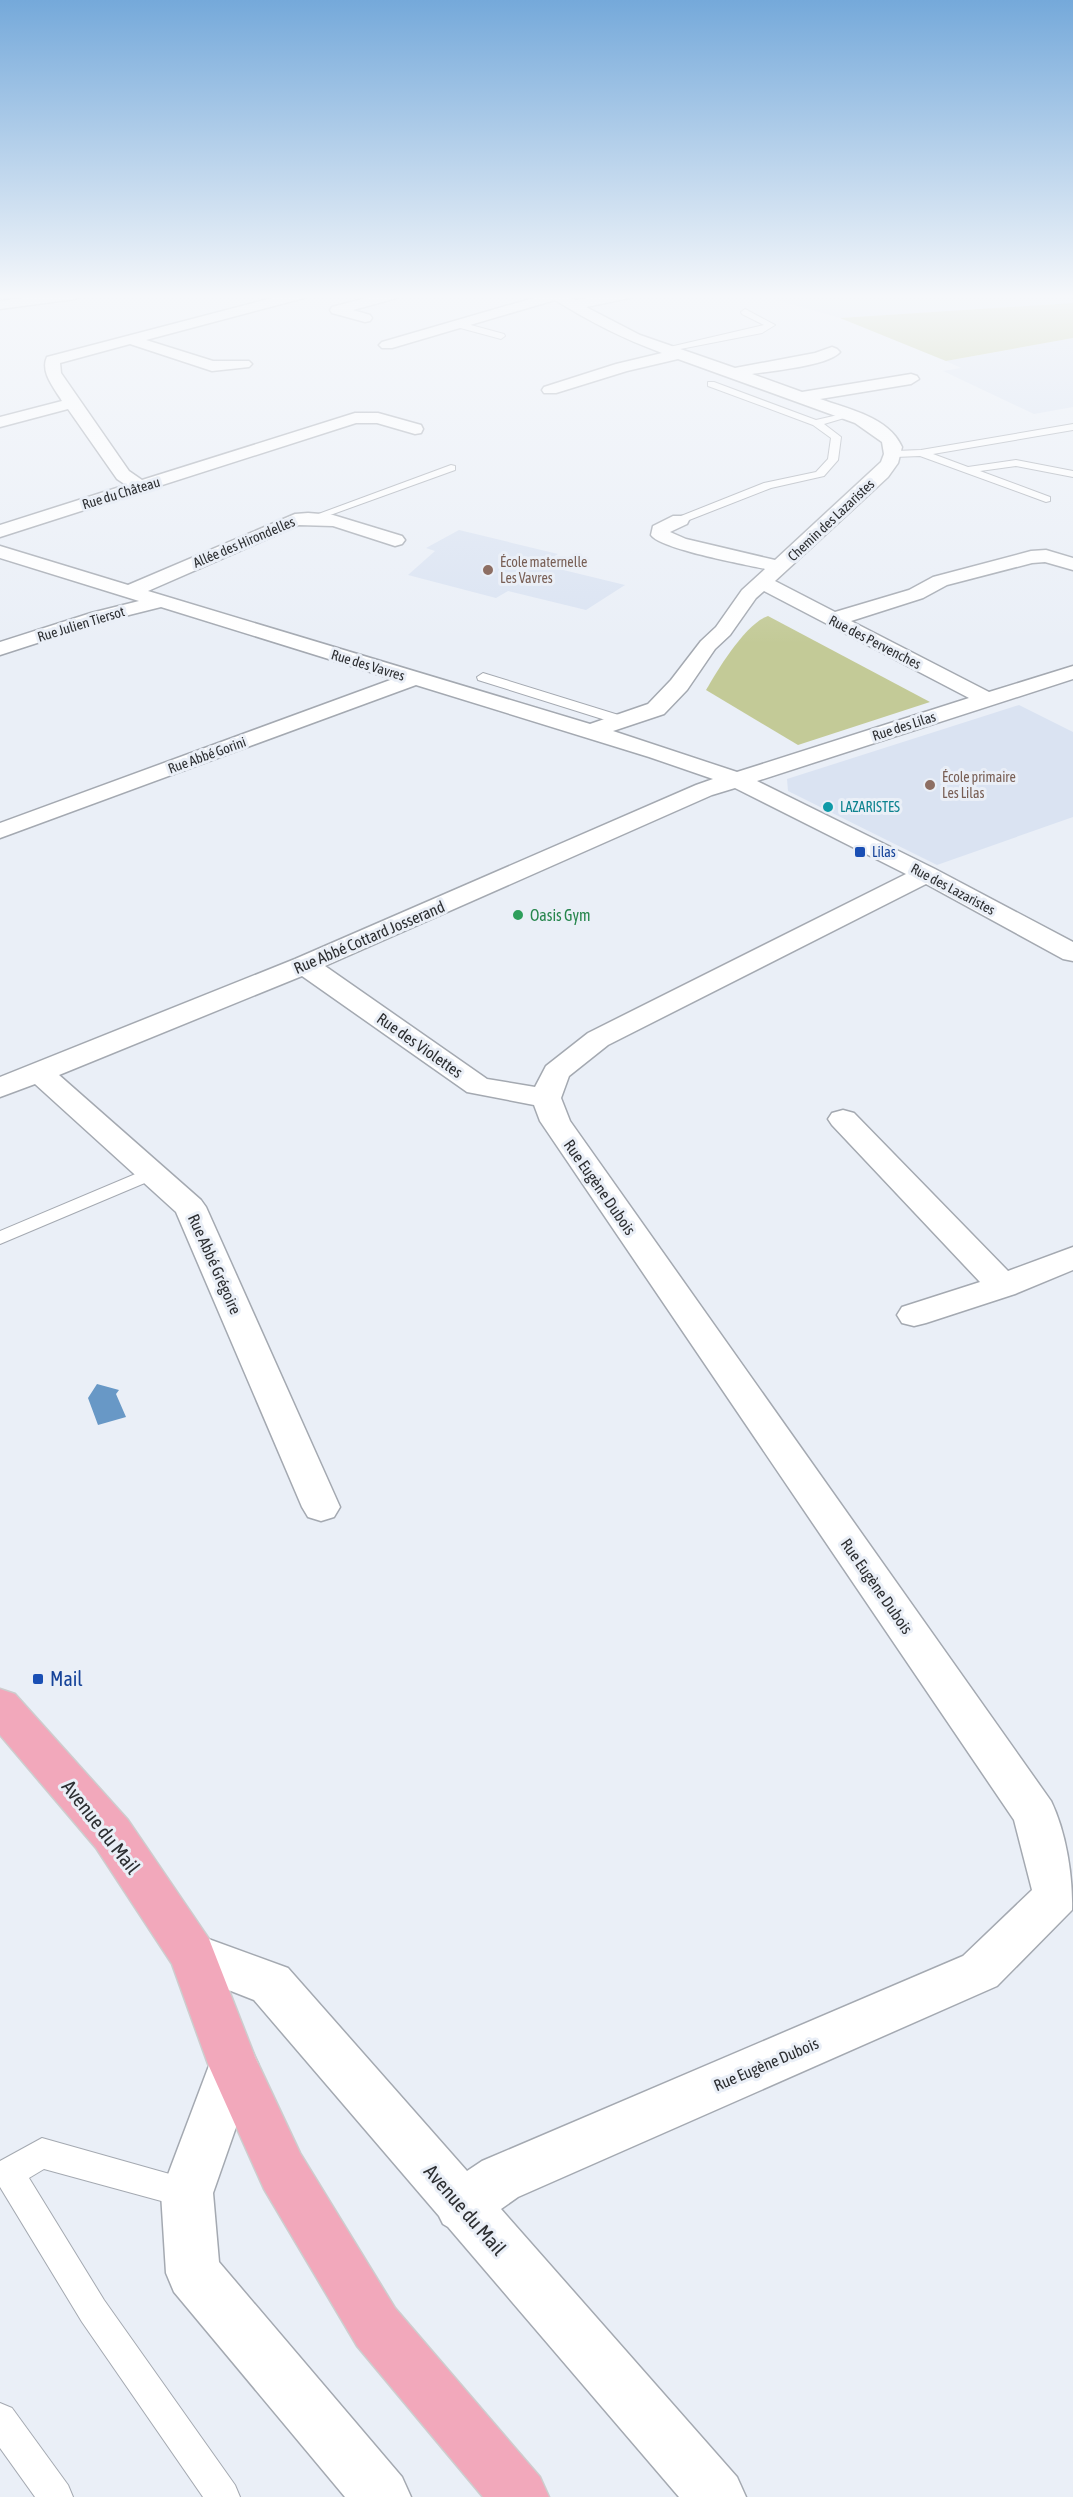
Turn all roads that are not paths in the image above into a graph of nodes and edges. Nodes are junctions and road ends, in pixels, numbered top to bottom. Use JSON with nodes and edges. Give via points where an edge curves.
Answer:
{"nodes":[{"id":1,"x":40,"y":412,"type":"edge"},
{"id":2,"x":78,"y":412,"type":"edge"},
{"id":3,"x":785,"y":412,"type":"edge"},
{"id":4,"x":841,"y":412,"type":"edge"},
{"id":5,"x":848,"y":414,"type":"junction"},
{"id":6,"x":0,"y":422,"type":"edge"},
{"id":7,"x":816,"y":423,"type":"junction"},
{"id":8,"x":1073,"y":427,"type":"edge"},
{"id":9,"x":415,"y":429,"type":"dead end"},
{"id":10,"x":921,"y":453,"type":"junction"},
{"id":11,"x":895,"y":454,"type":"junction"},
{"id":12,"x":451,"y":468,"type":"dead end"},
{"id":13,"x":967,"y":470,"type":"junction"},
{"id":14,"x":1073,"y":474,"type":"edge"},
{"id":15,"x":141,"y":488,"type":"junction"},
{"id":16,"x":1046,"y":499,"type":"dead end"},
{"id":17,"x":318,"y":516,"type":"junction"},
{"id":18,"x":680,"y":520,"type":"joint"},
{"id":19,"x":0,"y":531,"type":"edge"},
{"id":20,"x":395,"y":540,"type":"dead end"},
{"id":21,"x":0,"y":552,"type":"edge"},
{"id":22,"x":1073,"y":564,"type":"edge"},
{"id":23,"x":780,"y":567,"type":"junction"},
{"id":24,"x":763,"y":583,"type":"junction"},
{"id":25,"x":130,"y":591,"type":"junction"},
{"id":26,"x":162,"y":601,"type":"junction"},
{"id":27,"x":832,"y":620,"type":"junction"},
{"id":28,"x":0,"y":649,"type":"edge"},
{"id":29,"x":1073,"y":672,"type":"edge"},
{"id":30,"x":483,"y":677,"type":"dead end"},
{"id":31,"x":413,"y":679,"type":"junction"},
{"id":32,"x":987,"y":699,"type":"junction"},
{"id":33,"x":620,"y":720,"type":"junction"},
{"id":34,"x":590,"y":733,"type":"junction"},
{"id":35,"x":735,"y":780,"type":"junction"},
{"id":36,"x":0,"y":831,"type":"edge"},
{"id":37,"x":926,"y":874,"type":"junction"},
{"id":38,"x":1073,"y":953,"type":"edge"},
{"id":39,"x":305,"y":965,"type":"junction"},
{"id":40,"x":39,"y":1072,"type":"junction"},
{"id":41,"x":0,"y":1088,"type":"edge"},
{"id":42,"x":546,"y":1098,"type":"junction"},
{"id":43,"x":843,"y":1119,"type":"dead end"},
{"id":44,"x":152,"y":1173,"type":"junction"},
{"id":45,"x":0,"y":1238,"type":"edge"},
{"id":46,"x":1073,"y":1258,"type":"edge"},
{"id":47,"x":1003,"y":1286,"type":"junction"},
{"id":48,"x":914,"y":1315,"type":"dead end"},
{"id":49,"x":321,"y":1507,"type":"dead end"},
{"id":50,"x":0,"y":1706,"type":"edge"},
{"id":51,"x":192,"y":1954,"type":"junction"},
{"id":52,"x":233,"y":2064,"type":"junction"},
{"id":53,"x":4,"y":2176,"type":"edge"},
{"id":54,"x":187,"y":2193,"type":"junction"},
{"id":55,"x":461,"y":2206,"type":"junction"},
{"id":56,"x":0,"y":2420,"type":"edge"},
{"id":57,"x":56,"y":2497,"type":"edge"},
{"id":58,"x":223,"y":2497,"type":"edge"},
{"id":59,"x":382,"y":2497,"type":"edge"},
{"id":60,"x":520,"y":2497,"type":"edge"},
{"id":61,"x":717,"y":2497,"type":"edge"}],
"edges":[{"from":1,"to":6,"type":"street"},
{"from":2,"to":15,"type":"street","via":[[123,475]]},
{"from":3,"to":7,"type":"lane"},
{"from":4,"to":5,"type":"street"},
{"from":5,"to":7,"type":"lane"},
{"from":5,"to":11,"type":"street","via":[[879,430],[890,440]]},
{"from":7,"to":18,"type":"lane","via":[[836,437],[833,460],[820,474],[768,484]]},
{"from":8,"to":10,"type":"lane"},
{"from":9,"to":15,"type":"street","name":"Rue du Château","via":[[378,418],[355,418]]},
{"from":10,"to":11,"type":"lane"},
{"from":10,"to":13,"type":"lane"},
{"from":11,"to":23,"type":"street","name":"Chemin des Lazaristes","via":[[882,473]]},
{"from":12,"to":17,"type":"lane"},
{"from":13,"to":14,"type":"lane","via":[[1016,463]]},
{"from":13,"to":16,"type":"lane"},
{"from":15,"to":19,"type":"street","name":"Rue du Château"},
{"from":17,"to":20,"type":"street","name":"Allée des Hirondelles"},
{"from":17,"to":25,"type":"street","name":"Allée des Hirondelles","via":[[296,520]]},
{"from":18,"to":23,"type":"street","via":[[665,526],[660,535]]},
{"from":21,"to":25,"type":"street","name":"Rue des Vavres"},
{"from":22,"to":27,"type":"street","via":[[1046,556],[1031,557],[940,581],[915,594]]},
{"from":23,"to":24,"type":"street","name":"Chemin des Lazaristes"},
{"from":24,"to":27,"type":"street","name":"Rue des Pervenches"},
{"from":24,"to":33,"type":"street","name":"Chemin des Lazaristes","via":[[749,594],[723,631],[656,709]]},
{"from":25,"to":26,"type":"street","name":"Rue des Vavres"},
{"from":26,"to":28,"type":"street","name":"Rue Julien Tiersot"},
{"from":26,"to":31,"type":"street","name":"Rue des Vavres"},
{"from":27,"to":32,"type":"street","name":"Rue des Pervenches"},
{"from":29,"to":32,"type":"street","name":"Rue des Lilas"},
{"from":30,"to":33,"type":"lane"},
{"from":31,"to":34,"type":"street","name":"Rue des Vavres"},
{"from":31,"to":36,"type":"street","name":"Rue Abbé Gorini"},
{"from":32,"to":35,"type":"street","name":"Rue des Lilas"},
{"from":33,"to":34,"type":"street","name":"Chemin des Lazaristes"},
{"from":34,"to":35,"type":"street","name":"Rue des Vavres"},
{"from":35,"to":37,"type":"street","name":"Rue des Lazaristes"},
{"from":35,"to":39,"type":"street","name":"Rue Abbé Cottard Josserand","via":[[704,790]]},
{"from":37,"to":38,"type":"street","name":"Rue des Lazaristes"},
{"from":37,"to":42,"type":"street","via":[[598,1039],[556,1072]]},
{"from":39,"to":40,"type":"street","name":"Rue Abbé Cottard Josserand"},
{"from":39,"to":42,"type":"street","name":"Rue des Violettes","via":[[478,1086]]},
{"from":40,"to":41,"type":"street","name":"Rue Abbé Cottard Josserand"},
{"from":40,"to":44,"type":"street","name":"Rue Abbé Grégoire"},
{"from":42,"to":55,"type":"street","name":"Rue Eugène Dubois","via":[[555,1121],[1035,1814],[1056,1896],[980,1971],[500,2179]]},
{"from":43,"to":47,"type":"street"},
{"from":44,"to":45,"type":"lane"},
{"from":44,"to":49,"type":"street","name":"Rue Abbé Grégoire","via":[[190,1207]]},
{"from":46,"to":47,"type":"street"},
{"from":47,"to":48,"type":"street"},
{"from":50,"to":51,"type":"main road","name":"Avenue du Mail","via":[[111,1834]]},
{"from":51,"to":52,"type":"main road","name":"Avenue du Mail"},
{"from":51,"to":55,"type":"street","name":"Avenue du Mail","via":[[271,1984]]},
{"from":52,"to":54,"type":"street"},
{"from":52,"to":60,"type":"main road","name":"Avenue du Mail","via":[[282,2171],[376,2327]]},
{"from":53,"to":54,"type":"lane","via":[[42,2153]]},
{"from":53,"to":58,"type":"lane"},
{"from":54,"to":59,"type":"street","via":[[193,2273]]},
{"from":55,"to":61,"type":"street","name":"Avenue du Mail"},
{"from":56,"to":57,"type":"lane"}]}
